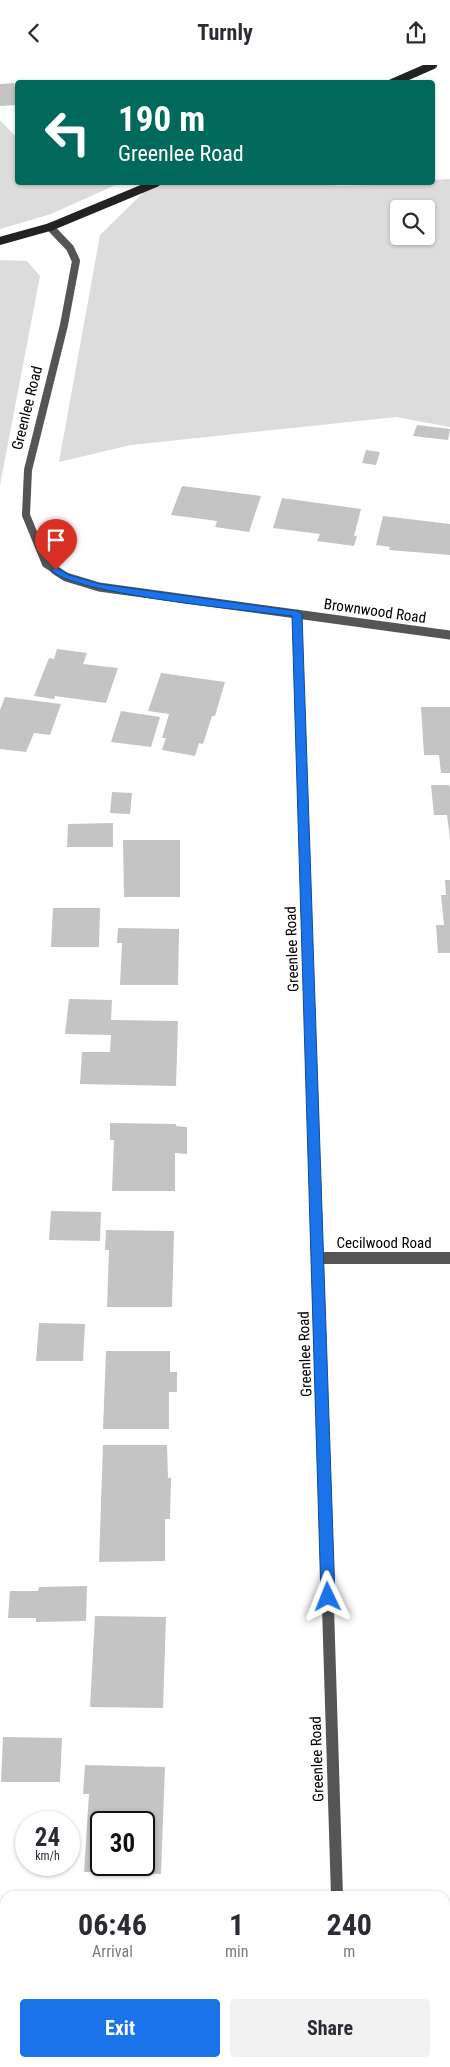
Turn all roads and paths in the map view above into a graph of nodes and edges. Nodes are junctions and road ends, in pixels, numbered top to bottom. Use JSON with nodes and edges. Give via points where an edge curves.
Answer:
{"nodes":[{"id":1,"x":434,"y":65,"type":"edge"},
{"id":2,"x":399,"y":80,"type":"edge"},
{"id":3,"x":151,"y":185,"type":"edge"},
{"id":4,"x":50,"y":227,"type":"junction"},
{"id":5,"x":0,"y":241,"type":"edge"},
{"id":6,"x":297,"y":614,"type":"junction"},
{"id":7,"x":450,"y":635,"type":"edge"},
{"id":8,"x":318,"y":1258,"type":"junction"},
{"id":9,"x":450,"y":1258,"type":"edge"},
{"id":10,"x":337,"y":1891,"type":"edge"}],
"edges":[{"from":1,"to":2,"type":"street"},
{"from":3,"to":4,"type":"street"},
{"from":4,"to":5,"type":"street"},
{"from":4,"to":6,"type":"street","name":"Greenlee Road","via":[[70,247],[76,261],[68,309],[28,469],[26,515],[46,564],[66,577],[99,587]]},
{"from":6,"to":7,"type":"street","name":"Brownwood Road"},
{"from":6,"to":8,"type":"street","name":"Greenlee Road"},
{"from":8,"to":9,"type":"street","name":"Cecilwood Road"},
{"from":8,"to":10,"type":"street","name":"Greenlee Road"}]}
